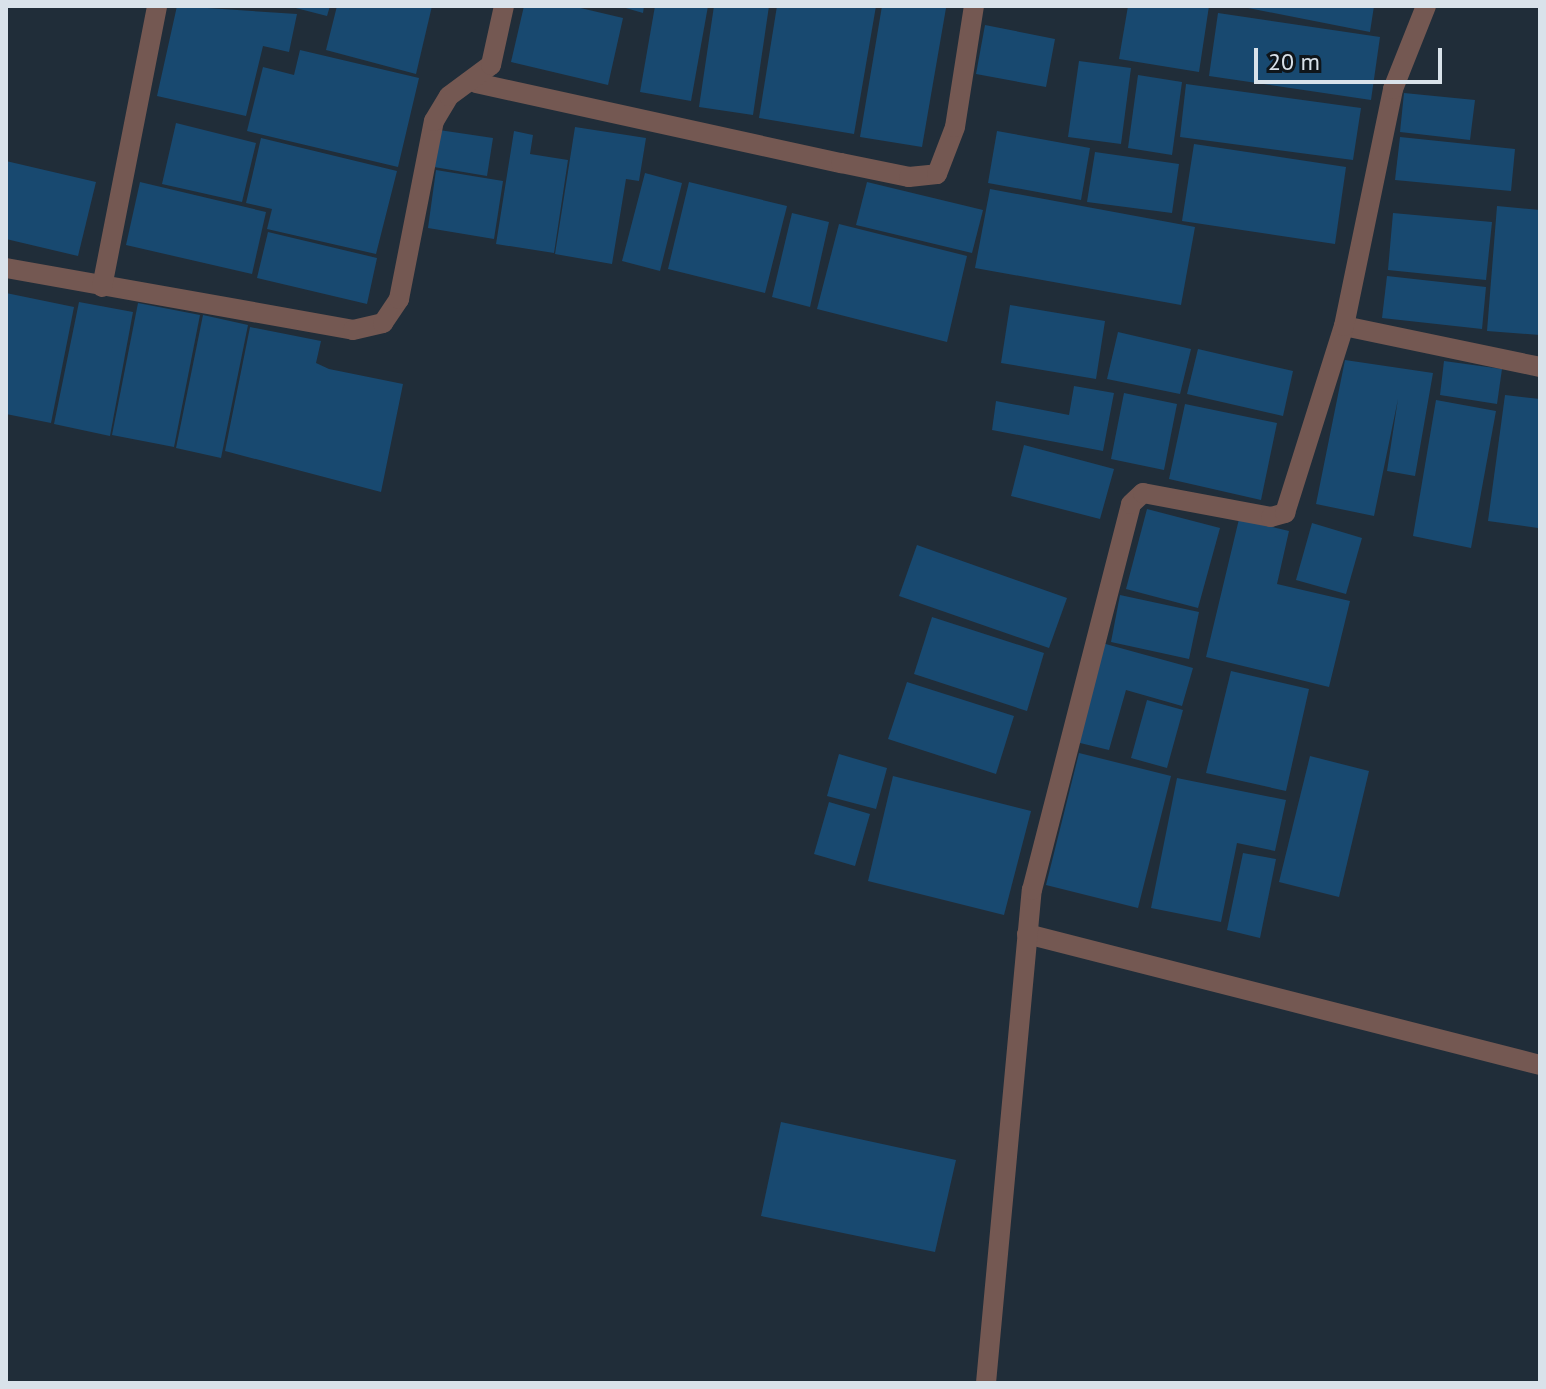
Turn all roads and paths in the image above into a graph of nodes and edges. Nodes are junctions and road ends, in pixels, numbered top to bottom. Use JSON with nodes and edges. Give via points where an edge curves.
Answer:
{"nodes":[{"id":1,"x":157,"y":6,"type":"edge"},
{"id":2,"x":504,"y":6,"type":"edge"},
{"id":3,"x":974,"y":6,"type":"edge"},
{"id":4,"x":1426,"y":6,"type":"edge"},
{"id":5,"x":476,"y":83,"type":"junction"},
{"id":6,"x":6,"y":268,"type":"edge"},
{"id":7,"x":102,"y":287,"type":"junction"},
{"id":8,"x":1344,"y":326,"type":"junction"},
{"id":9,"x":1540,"y":367,"type":"edge"},
{"id":10,"x":1027,"y":934,"type":"junction"},
{"id":11,"x":1540,"y":1065,"type":"edge"},
{"id":12,"x":986,"y":1383,"type":"edge"}],
"edges":[{"from":1,"to":7,"type":"street"},
{"from":2,"to":5,"type":"street","via":[[496,51]]},
{"from":3,"to":5,"type":"street","via":[[955,127],[937,174],[841,163]]},
{"from":4,"to":8,"type":"street","via":[[1393,89]]},
{"from":5,"to":7,"type":"street","via":[[449,96],[434,121],[399,299],[383,323],[353,330]]},
{"from":6,"to":7,"type":"street"},
{"from":8,"to":9,"type":"street"},
{"from":8,"to":10,"type":"street","via":[[1285,513],[1271,517],[1143,493],[1131,504],[1032,890]]},
{"from":10,"to":11,"type":"street"},
{"from":10,"to":12,"type":"street"}]}
